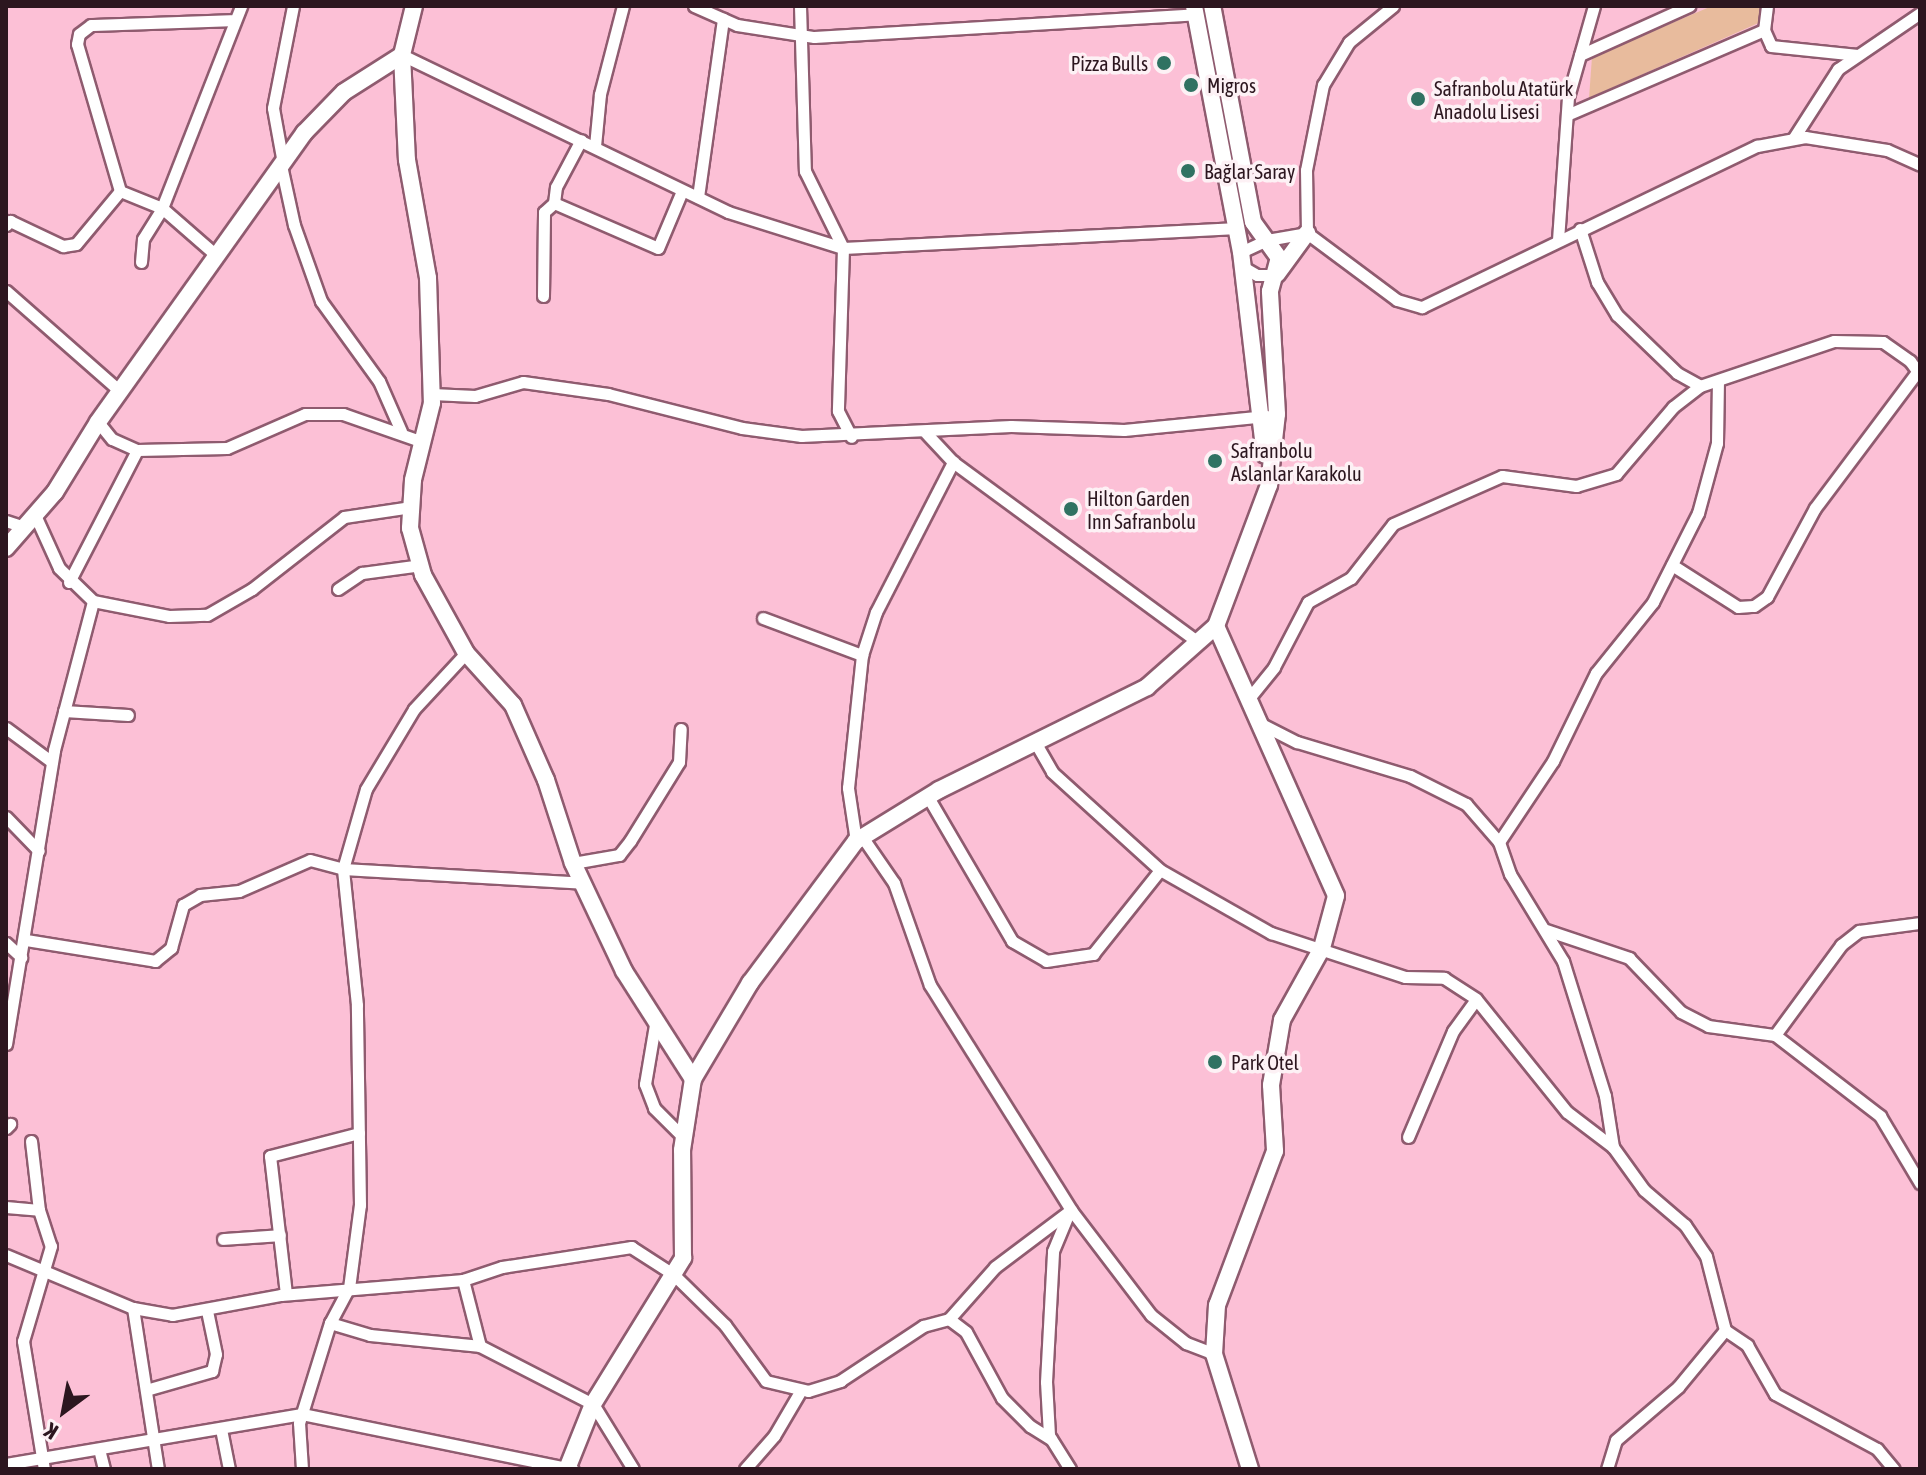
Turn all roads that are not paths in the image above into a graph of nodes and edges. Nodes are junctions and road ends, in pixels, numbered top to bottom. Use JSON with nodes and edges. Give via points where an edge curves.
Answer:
{"nodes":[{"id":1,"x":241,"y":6,"type":"edge"},
{"id":2,"x":293,"y":6,"type":"edge"},
{"id":3,"x":414,"y":6,"type":"edge"},
{"id":4,"x":623,"y":6,"type":"edge"},
{"id":5,"x":694,"y":6,"type":"edge"},
{"id":6,"x":800,"y":6,"type":"edge"},
{"id":7,"x":1212,"y":6,"type":"edge"},
{"id":8,"x":1393,"y":6,"type":"edge"},
{"id":9,"x":1594,"y":6,"type":"edge"},
{"id":10,"x":1689,"y":6,"type":"edge"},
{"id":11,"x":1767,"y":6,"type":"edge"},
{"id":12,"x":1195,"y":10,"type":"edge"},
{"id":13,"x":1920,"y":13,"type":"edge"},
{"id":14,"x":723,"y":19,"type":"junction"},
{"id":15,"x":231,"y":20,"type":"junction"},
{"id":16,"x":1764,"y":30,"type":"junction"},
{"id":17,"x":800,"y":35,"type":"junction"},
{"id":18,"x":402,"y":55,"type":"junction"},
{"id":19,"x":1580,"y":55,"type":"junction"},
{"id":20,"x":1858,"y":55,"type":"junction"},
{"id":21,"x":1569,"y":114,"type":"junction"},
{"id":22,"x":1793,"y":139,"type":"junction"},
{"id":23,"x":581,"y":140,"type":"junction"},
{"id":24,"x":595,"y":146,"type":"junction"},
{"id":25,"x":1920,"y":165,"type":"edge"},
{"id":26,"x":282,"y":167,"type":"junction"},
{"id":27,"x":120,"y":191,"type":"junction"},
{"id":28,"x":682,"y":191,"type":"junction"},
{"id":29,"x":698,"y":197,"type":"junction"},
{"id":30,"x":554,"y":203,"type":"junction"},
{"id":31,"x":162,"y":208,"type":"junction"},
{"id":32,"x":6,"y":225,"type":"edge"},
{"id":33,"x":1237,"y":228,"type":"junction"},
{"id":34,"x":1580,"y":229,"type":"junction"},
{"id":35,"x":1307,"y":233,"type":"junction"},
{"id":36,"x":1267,"y":240,"type":"junction"},
{"id":37,"x":1558,"y":240,"type":"junction"},
{"id":38,"x":843,"y":248,"type":"junction"},
{"id":39,"x":217,"y":256,"type":"junction"},
{"id":40,"x":1242,"y":260,"type":"junction"},
{"id":41,"x":141,"y":262,"type":"dead end"},
{"id":42,"x":1276,"y":275,"type":"junction"},
{"id":43,"x":6,"y":291,"type":"edge"},
{"id":44,"x":543,"y":296,"type":"dead end"},
{"id":45,"x":1919,"y":371,"type":"edge"},
{"id":46,"x":1718,"y":381,"type":"junction"},
{"id":47,"x":1700,"y":386,"type":"junction"},
{"id":48,"x":120,"y":391,"type":"junction"},
{"id":49,"x":432,"y":394,"type":"junction"},
{"id":50,"x":1269,"y":416,"type":"junction"},
{"id":51,"x":98,"y":422,"type":"junction"},
{"id":52,"x":401,"y":431,"type":"junction"},
{"id":53,"x":926,"y":433,"type":"junction"},
{"id":54,"x":851,"y":437,"type":"junction"},
{"id":55,"x":423,"y":442,"type":"junction"},
{"id":56,"x":137,"y":450,"type":"junction"},
{"id":57,"x":953,"y":462,"type":"junction"},
{"id":58,"x":411,"y":507,"type":"junction"},
{"id":59,"x":6,"y":521,"type":"edge"},
{"id":60,"x":30,"y":521,"type":"junction"},
{"id":61,"x":6,"y":548,"type":"edge"},
{"id":62,"x":421,"y":565,"type":"junction"},
{"id":63,"x":1672,"y":565,"type":"junction"},
{"id":64,"x":69,"y":582,"type":"junction"},
{"id":65,"x":338,"y":589,"type":"dead end"},
{"id":66,"x":93,"y":601,"type":"junction"},
{"id":67,"x":763,"y":618,"type":"dead end"},
{"id":68,"x":1216,"y":626,"type":"junction"},
{"id":69,"x":1198,"y":642,"type":"junction"},
{"id":70,"x":466,"y":653,"type":"junction"},
{"id":71,"x":862,"y":655,"type":"junction"},
{"id":72,"x":1250,"y":697,"type":"junction"},
{"id":73,"x":64,"y":711,"type":"junction"},
{"id":74,"x":128,"y":715,"type":"dead end"},
{"id":75,"x":1263,"y":725,"type":"junction"},
{"id":76,"x":6,"y":728,"type":"edge"},
{"id":77,"x":681,"y":729,"type":"dead end"},
{"id":78,"x":1035,"y":742,"type":"junction"},
{"id":79,"x":52,"y":762,"type":"junction"},
{"id":80,"x":928,"y":797,"type":"junction"},
{"id":81,"x":6,"y":817,"type":"edge"},
{"id":82,"x":859,"y":840,"type":"junction"},
{"id":83,"x":1499,"y":842,"type":"junction"},
{"id":84,"x":39,"y":851,"type":"junction"},
{"id":85,"x":573,"y":863,"type":"junction"},
{"id":86,"x":343,"y":869,"type":"junction"},
{"id":87,"x":1160,"y":870,"type":"junction"},
{"id":88,"x":583,"y":883,"type":"junction"},
{"id":89,"x":1920,"y":923,"type":"edge"},
{"id":90,"x":1545,"y":930,"type":"junction"},
{"id":91,"x":26,"y":940,"type":"junction"},
{"id":92,"x":6,"y":943,"type":"edge"},
{"id":93,"x":1322,"y":948,"type":"junction"},
{"id":94,"x":21,"y":957,"type":"junction"},
{"id":95,"x":1476,"y":999,"type":"junction"},
{"id":96,"x":656,"y":1018,"type":"junction"},
{"id":97,"x":1775,"y":1035,"type":"junction"},
{"id":98,"x":6,"y":1044,"type":"edge"},
{"id":99,"x":693,"y":1079,"type":"junction"},
{"id":100,"x":359,"y":1133,"type":"junction"},
{"id":101,"x":1408,"y":1137,"type":"dead end"},
{"id":102,"x":684,"y":1138,"type":"junction"},
{"id":103,"x":31,"y":1141,"type":"dead end"},
{"id":104,"x":1613,"y":1147,"type":"junction"},
{"id":105,"x":1920,"y":1183,"type":"edge"},
{"id":106,"x":6,"y":1207,"type":"edge"},
{"id":107,"x":39,"y":1210,"type":"junction"},
{"id":108,"x":1071,"y":1210,"type":"junction"},
{"id":109,"x":280,"y":1235,"type":"junction"},
{"id":110,"x":223,"y":1239,"type":"dead end"},
{"id":111,"x":6,"y":1255,"type":"edge"},
{"id":112,"x":46,"y":1270,"type":"junction"},
{"id":113,"x":673,"y":1274,"type":"junction"},
{"id":114,"x":463,"y":1280,"type":"junction"},
{"id":115,"x":349,"y":1288,"type":"junction"},
{"id":116,"x":286,"y":1294,"type":"junction"},
{"id":117,"x":133,"y":1308,"type":"junction"},
{"id":118,"x":207,"y":1311,"type":"junction"},
{"id":119,"x":949,"y":1319,"type":"junction"},
{"id":120,"x":330,"y":1323,"type":"junction"},
{"id":121,"x":1725,"y":1330,"type":"junction"},
{"id":122,"x":480,"y":1346,"type":"junction"},
{"id":123,"x":1214,"y":1354,"type":"junction"},
{"id":124,"x":146,"y":1390,"type":"junction"},
{"id":125,"x":801,"y":1390,"type":"junction"},
{"id":126,"x":593,"y":1404,"type":"junction"},
{"id":127,"x":302,"y":1414,"type":"junction"},
{"id":128,"x":221,"y":1429,"type":"junction"},
{"id":129,"x":155,"y":1439,"type":"junction"},
{"id":130,"x":1051,"y":1439,"type":"junction"},
{"id":131,"x":99,"y":1449,"type":"junction"},
{"id":132,"x":6,"y":1464,"type":"edge"},
{"id":133,"x":43,"y":1464,"type":"edge"},
{"id":134,"x":568,"y":1468,"type":"edge"},
{"id":135,"x":104,"y":1469,"type":"edge"},
{"id":136,"x":158,"y":1469,"type":"edge"},
{"id":137,"x":229,"y":1469,"type":"edge"},
{"id":138,"x":302,"y":1469,"type":"edge"},
{"id":139,"x":574,"y":1469,"type":"edge"},
{"id":140,"x":633,"y":1469,"type":"edge"},
{"id":141,"x":745,"y":1469,"type":"edge"},
{"id":142,"x":1070,"y":1469,"type":"edge"},
{"id":143,"x":1250,"y":1469,"type":"edge"},
{"id":144,"x":1607,"y":1469,"type":"edge"},
{"id":145,"x":1894,"y":1469,"type":"edge"}],
"edges":[{"from":1,"to":15,"type":"street"},
{"from":2,"to":26,"type":"street","via":[[273,108]]},
{"from":3,"to":18,"type":"street"},
{"from":4,"to":24,"type":"street","via":[[600,94]]},
{"from":5,"to":14,"type":"street"},
{"from":6,"to":17,"type":"street"},
{"from":7,"to":36,"type":"street","via":[[1253,222]]},
{"from":8,"to":35,"type":"street","via":[[1349,42],[1323,85],[1306,170]]},
{"from":9,"to":19,"type":"street"},
{"from":10,"to":19,"type":"street"},
{"from":11,"to":16,"type":"street"},
{"from":12,"to":17,"type":"street"},
{"from":12,"to":33,"type":"street"},
{"from":13,"to":20,"type":"street"},
{"from":14,"to":17,"type":"street"},
{"from":14,"to":29,"type":"street"},
{"from":15,"to":27,"type":"street","via":[[91,25],[79,34],[77,44]]},
{"from":15,"to":31,"type":"street","via":[[219,71]]},
{"from":16,"to":20,"type":"street","via":[[1771,46]]},
{"from":16,"to":21,"type":"street"},
{"from":17,"to":38,"type":"street","via":[[805,171]]},
{"from":18,"to":23,"type":"street"},
{"from":18,"to":26,"type":"street","via":[[344,92]]},
{"from":18,"to":49,"type":"street","via":[[407,160],[428,278]]},
{"from":19,"to":21,"type":"street"},
{"from":20,"to":22,"type":"street","via":[[1838,69]]},
{"from":21,"to":37,"type":"street"},
{"from":22,"to":25,"type":"street","via":[[1887,150]]},
{"from":22,"to":34,"type":"street","via":[[1757,146]]},
{"from":23,"to":24,"type":"street"},
{"from":23,"to":30,"type":"street","via":[[556,187]]},
{"from":24,"to":28,"type":"street"},
{"from":26,"to":39,"type":"street"},
{"from":26,"to":52,"type":"street","via":[[321,301],[379,381]]},
{"from":27,"to":31,"type":"street"},
{"from":27,"to":32,"type":"street","via":[[76,244],[63,246],[10,221]]},
{"from":28,"to":29,"type":"street"},
{"from":28,"to":30,"type":"street","via":[[658,248]]},
{"from":29,"to":38,"type":"street"},
{"from":30,"to":44,"type":"street","via":[[544,212]]},
{"from":31,"to":39,"type":"street"},
{"from":31,"to":41,"type":"street","via":[[143,239]]},
{"from":33,"to":38,"type":"street"},
{"from":33,"to":40,"type":"street"},
{"from":34,"to":37,"type":"street"},
{"from":34,"to":47,"type":"street","via":[[1597,282],[1617,315],[1677,373]]},
{"from":35,"to":36,"type":"street"},
{"from":35,"to":37,"type":"street","via":[[1397,300],[1422,307]]},
{"from":35,"to":42,"type":"street"},
{"from":36,"to":40,"type":"street"},
{"from":36,"to":42,"type":"street","via":[[1279,258]]},
{"from":38,"to":54,"type":"street","via":[[838,411]]},
{"from":39,"to":48,"type":"street"},
{"from":40,"to":42,"type":"street","via":[[1257,275]]},
{"from":40,"to":50,"type":"street"},
{"from":42,"to":50,"type":"street","via":[[1270,291]]},
{"from":43,"to":48,"type":"street"},
{"from":45,"to":46,"type":"street","via":[[1883,342],[1834,341],[1774,357]]},
{"from":45,"to":63,"type":"street","via":[[1815,508],[1767,597],[1754,606],[1738,607]]},
{"from":46,"to":47,"type":"street"},
{"from":46,"to":63,"type":"street","via":[[1717,443],[1698,513]]},
{"from":47,"to":72,"type":"street","via":[[1673,407],[1616,474],[1576,486],[1502,476],[1393,524],[1351,578],[1308,602],[1274,667]]},
{"from":48,"to":51,"type":"street"},
{"from":49,"to":54,"type":"street","via":[[475,396],[523,382],[608,394],[742,428]]},
{"from":49,"to":55,"type":"street"},
{"from":50,"to":53,"type":"street","via":[[1124,430],[1011,426]]},
{"from":50,"to":68,"type":"street","via":[[1269,485]]},
{"from":51,"to":56,"type":"street","via":[[112,439]]},
{"from":51,"to":60,"type":"street"},
{"from":52,"to":55,"type":"street"},
{"from":52,"to":56,"type":"street","via":[[343,414],[305,414],[227,448]]},
{"from":53,"to":54,"type":"street"},
{"from":53,"to":57,"type":"street"},
{"from":55,"to":58,"type":"street"},
{"from":56,"to":64,"type":"street"},
{"from":57,"to":69,"type":"street"},
{"from":57,"to":71,"type":"street","via":[[876,612]]},
{"from":58,"to":62,"type":"street","via":[[410,528]]},
{"from":58,"to":66,"type":"street","via":[[344,517],[252,589],[207,615],[169,616]]},
{"from":59,"to":60,"type":"street"},
{"from":60,"to":61,"type":"street"},
{"from":60,"to":64,"type":"street"},
{"from":62,"to":65,"type":"street","via":[[362,573]]},
{"from":62,"to":70,"type":"street"},
{"from":63,"to":83,"type":"street","via":[[1653,602],[1596,673],[1553,761]]},
{"from":64,"to":66,"type":"street"},
{"from":66,"to":73,"type":"street"},
{"from":67,"to":71,"type":"street"},
{"from":68,"to":69,"type":"street"},
{"from":68,"to":72,"type":"street"},
{"from":69,"to":78,"type":"street","via":[[1147,687]]},
{"from":70,"to":85,"type":"street","via":[[513,705],[546,780]]},
{"from":70,"to":86,"type":"street","via":[[414,709],[366,789]]},
{"from":71,"to":82,"type":"street","via":[[848,788]]},
{"from":72,"to":75,"type":"street"},
{"from":73,"to":74,"type":"street"},
{"from":73,"to":79,"type":"street"},
{"from":75,"to":83,"type":"street","via":[[1297,742],[1410,776],[1466,804]]},
{"from":75,"to":93,"type":"street","via":[[1336,896]]},
{"from":76,"to":79,"type":"street"},
{"from":77,"to":85,"type":"street","via":[[679,762],[619,855]]},
{"from":78,"to":80,"type":"street"},
{"from":78,"to":87,"type":"street","via":[[1052,772]]},
{"from":79,"to":84,"type":"street"},
{"from":80,"to":82,"type":"street"},
{"from":80,"to":87,"type":"street","via":[[1012,941],[1046,961],[1093,954]]},
{"from":81,"to":84,"type":"street"},
{"from":82,"to":99,"type":"street","via":[[750,983]]},
{"from":82,"to":108,"type":"street","via":[[894,883],[930,985]]},
{"from":83,"to":90,"type":"street","via":[[1510,874]]},
{"from":84,"to":91,"type":"street"},
{"from":85,"to":88,"type":"street"},
{"from":86,"to":88,"type":"street"},
{"from":86,"to":91,"type":"street","via":[[310,860],[239,891],[200,895],[183,905],[171,948],[155,961]]},
{"from":86,"to":100,"type":"street","via":[[357,1005]]},
{"from":87,"to":93,"type":"street","via":[[1271,933]]},
{"from":88,"to":96,"type":"street","via":[[624,971]]},
{"from":89,"to":97,"type":"street","via":[[1859,931],[1841,945]]},
{"from":90,"to":97,"type":"street","via":[[1629,958],[1681,1012],[1708,1026]]},
{"from":90,"to":104,"type":"street","via":[[1563,961],[1605,1096]]},
{"from":91,"to":94,"type":"street"},
{"from":92,"to":94,"type":"street"},
{"from":93,"to":95,"type":"street","via":[[1405,977],[1444,978]]},
{"from":93,"to":123,"type":"street","via":[[1282,1020],[1271,1085],[1275,1151],[1217,1305]]},
{"from":94,"to":98,"type":"street"},
{"from":95,"to":101,"type":"street","via":[[1453,1031]]},
{"from":95,"to":104,"type":"street","via":[[1567,1112]]},
{"from":96,"to":99,"type":"street"},
{"from":96,"to":102,"type":"street","via":[[645,1084],[654,1108]]},
{"from":97,"to":105,"type":"street","via":[[1880,1116]]},
{"from":99,"to":102,"type":"street"},
{"from":100,"to":109,"type":"street","via":[[270,1156]]},
{"from":100,"to":115,"type":"street","via":[[360,1205]]},
{"from":102,"to":113,"type":"street","via":[[683,1258]]},
{"from":103,"to":107,"type":"street"},
{"from":104,"to":121,"type":"street","via":[[1644,1190],[1685,1225],[1706,1256]]},
{"from":106,"to":107,"type":"street"},
{"from":107,"to":112,"type":"street","via":[[51,1246]]},
{"from":108,"to":119,"type":"street","via":[[995,1267]]},
{"from":108,"to":123,"type":"street","via":[[1151,1315],[1186,1343]]},
{"from":108,"to":130,"type":"street","via":[[1053,1251],[1046,1382]]},
{"from":109,"to":110,"type":"street"},
{"from":109,"to":116,"type":"street"},
{"from":111,"to":112,"type":"street"},
{"from":112,"to":117,"type":"street"},
{"from":112,"to":133,"type":"street","via":[[23,1341]]},
{"from":113,"to":114,"type":"street","via":[[631,1247],[502,1267]]},
{"from":113,"to":125,"type":"street","via":[[725,1325],[766,1381]]},
{"from":113,"to":126,"type":"street"},
{"from":114,"to":115,"type":"street"},
{"from":114,"to":122,"type":"street"},
{"from":115,"to":116,"type":"street"},
{"from":115,"to":120,"type":"street"},
{"from":116,"to":118,"type":"street"},
{"from":117,"to":118,"type":"street","via":[[172,1315]]},
{"from":117,"to":124,"type":"street"},
{"from":118,"to":124,"type":"street","via":[[216,1354],[212,1371]]},
{"from":119,"to":125,"type":"street","via":[[923,1326],[840,1381]]},
{"from":119,"to":130,"type":"street","via":[[966,1332],[1002,1398]]},
{"from":120,"to":122,"type":"street","via":[[370,1335]]},
{"from":120,"to":127,"type":"street"},
{"from":121,"to":144,"type":"street","via":[[1678,1387],[1616,1440]]},
{"from":121,"to":145,"type":"street","via":[[1747,1345],[1775,1394],[1877,1449]]},
{"from":122,"to":126,"type":"street"},
{"from":123,"to":143,"type":"street"},
{"from":124,"to":129,"type":"street"},
{"from":125,"to":141,"type":"street","via":[[774,1436]]},
{"from":126,"to":134,"type":"street"},
{"from":126,"to":140,"type":"street"},
{"from":127,"to":128,"type":"street"},
{"from":127,"to":134,"type":"street"},
{"from":127,"to":138,"type":"street"},
{"from":128,"to":129,"type":"street"},
{"from":128,"to":137,"type":"street"},
{"from":129,"to":131,"type":"street"},
{"from":129,"to":136,"type":"street"},
{"from":130,"to":142,"type":"street"},
{"from":131,"to":133,"type":"street"},
{"from":131,"to":135,"type":"street"},
{"from":132,"to":133,"type":"street"},
{"from":134,"to":139,"type":"street"}]}
